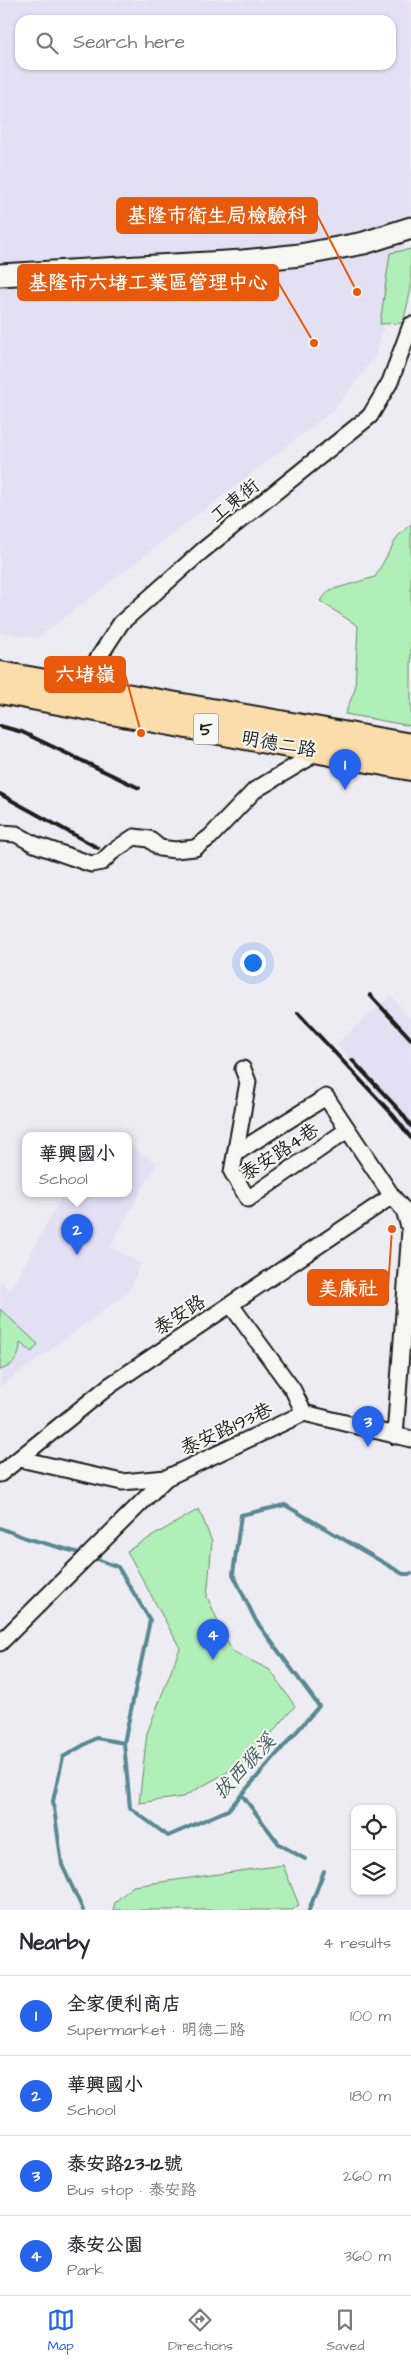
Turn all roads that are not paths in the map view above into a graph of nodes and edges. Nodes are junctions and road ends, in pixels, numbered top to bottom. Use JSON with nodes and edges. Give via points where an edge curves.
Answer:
{"nodes":[{"id":1,"x":411,"y":228,"type":"edge"},
{"id":2,"x":0,"y":275,"type":"edge"},
{"id":3,"x":411,"y":325,"type":"edge"},
{"id":4,"x":0,"y":674,"type":"edge"},
{"id":5,"x":0,"y":692,"type":"edge"},
{"id":6,"x":81,"y":698,"type":"junction"},
{"id":7,"x":411,"y":746,"type":"edge"},
{"id":8,"x":307,"y":759,"type":"dead end"},
{"id":9,"x":411,"y":768,"type":"edge"},
{"id":10,"x":0,"y":833,"type":"edge"},
{"id":11,"x":243,"y":1069,"type":"dead end"},
{"id":12,"x":347,"y":1130,"type":"junction"},
{"id":13,"x":236,"y":1153,"type":"junction"},
{"id":14,"x":392,"y":1196,"type":"junction"},
{"id":15,"x":408,"y":1210,"type":"edge"},
{"id":16,"x":231,"y":1305,"type":"junction"},
{"id":17,"x":304,"y":1413,"type":"junction"},
{"id":18,"x":395,"y":1436,"type":"junction"},
{"id":19,"x":411,"y":1439,"type":"edge"},
{"id":20,"x":20,"y":1459,"type":"junction"},
{"id":21,"x":0,"y":1474,"type":"edge"},
{"id":22,"x":166,"y":1478,"type":"junction"},
{"id":23,"x":0,"y":1643,"type":"edge"}],
"edges":[{"from":1,"to":2,"type":"street","via":[[364,243],[243,262]]},
{"from":3,"to":6,"type":"street","name":"工東街","via":[[390,382],[370,416],[202,551],[121,623],[95,663]]},
{"from":4,"to":6,"type":"main road","name":"明德二路","number":"5"},
{"from":5,"to":6,"type":"main road","name":"明德二路","number":"5"},
{"from":6,"to":7,"type":"main road","name":"明德二路","number":"5"},
{"from":6,"to":9,"type":"main road","name":"明德二路","number":"5"},
{"from":8,"to":10,"type":"street","via":[[255,790],[210,837],[195,848],[160,848],[148,839],[134,837],[102,862],[91,864],[34,844],[16,834]]},
{"from":11,"to":13,"type":"street","name":"泰安路4巷","via":[[248,1082]]},
{"from":12,"to":13,"type":"street","name":"泰安路4巷","via":[[326,1097]]},
{"from":12,"to":13,"type":"street","name":"泰安路4巷","via":[[248,1199],[232,1172]]},
{"from":12,"to":14,"type":"street"},
{"from":14,"to":15,"type":"street"},
{"from":14,"to":16,"type":"street"},
{"from":15,"to":18,"type":"street","via":[[410,1230]]},
{"from":16,"to":17,"type":"street","name":"泰安路","via":[[293,1390]]},
{"from":16,"to":20,"type":"street","name":"泰安路","via":[[109,1386]]},
{"from":17,"to":18,"type":"street"},
{"from":17,"to":22,"type":"street","name":"泰安路193巷"},
{"from":18,"to":19,"type":"street"},
{"from":20,"to":21,"type":"street","name":"泰安路"},
{"from":20,"to":22,"type":"street","via":[[122,1482]]},
{"from":22,"to":23,"type":"street"}]}
